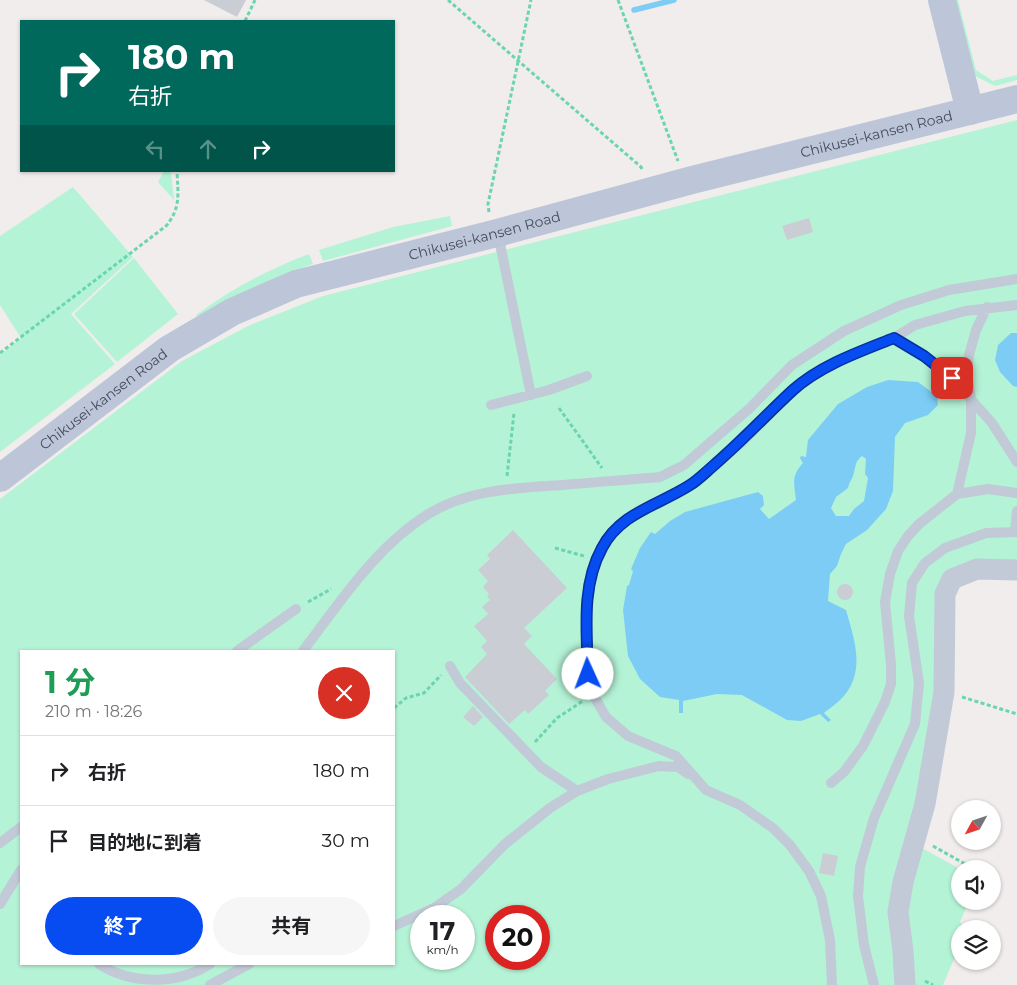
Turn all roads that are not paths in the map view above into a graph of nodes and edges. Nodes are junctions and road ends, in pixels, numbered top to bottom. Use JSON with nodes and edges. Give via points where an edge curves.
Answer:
{"nodes":[{"id":1,"x":942,"y":0,"type":"edge"},
{"id":2,"x":1017,"y":99,"type":"edge"},
{"id":3,"x":970,"y":111,"type":"junction"},
{"id":4,"x":496,"y":234,"type":"junction"},
{"id":5,"x":1017,"y":279,"type":"edge"},
{"id":6,"x":1017,"y":305,"type":"edge"},
{"id":7,"x":987,"y":307,"type":"junction"},
{"id":8,"x":894,"y":338,"type":"junction"},
{"id":9,"x":587,"y":376,"type":"dead end"},
{"id":10,"x":531,"y":395,"type":"junction"},
{"id":11,"x":971,"y":399,"type":"junction"},
{"id":12,"x":491,"y":405,"type":"dead end"},
{"id":13,"x":1017,"y":462,"type":"edge"},
{"id":14,"x":0,"y":478,"type":"edge"},
{"id":15,"x":1017,"y":493,"type":"edge"},
{"id":16,"x":957,"y":494,"type":"junction"},
{"id":17,"x":1017,"y":511,"type":"edge"},
{"id":18,"x":1016,"y":532,"type":"edge"},
{"id":19,"x":1017,"y":570,"type":"edge"},
{"id":20,"x":296,"y":608,"type":"dead end"},
{"id":21,"x":238,"y":650,"type":"edge"},
{"id":22,"x":304,"y":650,"type":"edge"},
{"id":23,"x":450,"y":666,"type":"road end"},
{"id":24,"x":696,"y":780,"type":"junction"},
{"id":25,"x":831,"y":783,"type":"dead end"},
{"id":26,"x":577,"y":791,"type":"junction"},
{"id":27,"x":20,"y":828,"type":"edge"},
{"id":28,"x":0,"y":843,"type":"edge"},
{"id":29,"x":20,"y":872,"type":"edge"},
{"id":30,"x":0,"y":904,"type":"edge"},
{"id":31,"x":395,"y":926,"type":"edge"},
{"id":32,"x":101,"y":965,"type":"edge"},
{"id":33,"x":209,"y":965,"type":"edge"},
{"id":34,"x":247,"y":965,"type":"edge"},
{"id":35,"x":210,"y":985,"type":"edge"},
{"id":36,"x":832,"y":985,"type":"edge"},
{"id":37,"x":874,"y":985,"type":"edge"},
{"id":38,"x":905,"y":985,"type":"edge"}],
"edges":[{"from":1,"to":3,"type":"street"},
{"from":2,"to":3,"type":"street","name":"Chikusei-kansen Road"},
{"from":3,"to":4,"type":"street","name":"Chikusei-kansen Road","via":[[692,180]]},
{"from":4,"to":10,"type":"lane"},
{"from":4,"to":14,"type":"street","name":"Chikusei-kansen Road","via":[[296,284],[232,312],[170,349]]},
{"from":5,"to":22,"type":"lane","via":[[949,290],[901,305],[844,331],[792,365],[750,408],[684,465],[660,477],[495,490],[430,512],[380,554]]},
{"from":6,"to":7,"type":"lane"},
{"from":7,"to":8,"type":"lane","via":[[915,325]]},
{"from":7,"to":11,"type":"lane","via":[[969,356],[967,372]]},
{"from":8,"to":11,"type":"lane","via":[[952,378]]},
{"from":8,"to":24,"type":"lane","via":[[851,355],[794,389],[741,442],[690,485],[622,522],[596,560],[587,605],[588,674],[595,698],[606,717],[628,736],[676,756]]},
{"from":9,"to":10,"type":"lane"},
{"from":10,"to":12,"type":"lane"},
{"from":11,"to":13,"type":"lane","via":[[992,423]]},
{"from":11,"to":16,"type":"lane","via":[[971,433]]},
{"from":15,"to":16,"type":"lane","via":[[988,489]]},
{"from":16,"to":25,"type":"lane","via":[[919,524],[898,551],[885,602],[891,684],[863,746],[844,772]]},
{"from":17,"to":18,"type":"lane"},
{"from":18,"to":37,"type":"lane","via":[[986,533],[945,548],[925,563],[912,583],[909,616],[919,683],[915,724],[874,818],[860,867],[858,896],[864,945]]},
{"from":19,"to":38,"type":"street","via":[[977,568],[952,579],[945,594],[944,692],[925,804],[898,912]]},
{"from":20,"to":21,"type":"lane"},
{"from":23,"to":26,"type":"lane","via":[[460,683],[541,767]]},
{"from":24,"to":26,"type":"lane","via":[[678,767],[659,766]]},
{"from":24,"to":36,"type":"lane","via":[[706,790],[740,805],[774,828],[809,871],[821,896],[830,940]]},
{"from":26,"to":31,"type":"lane","via":[[505,844],[460,889],[434,908]]},
{"from":27,"to":28,"type":"lane"},
{"from":29,"to":30,"type":"lane"},
{"from":32,"to":33,"type":"lane","via":[[123,978],[148,982],[176,980]]},
{"from":34,"to":35,"type":"lane"}]}
